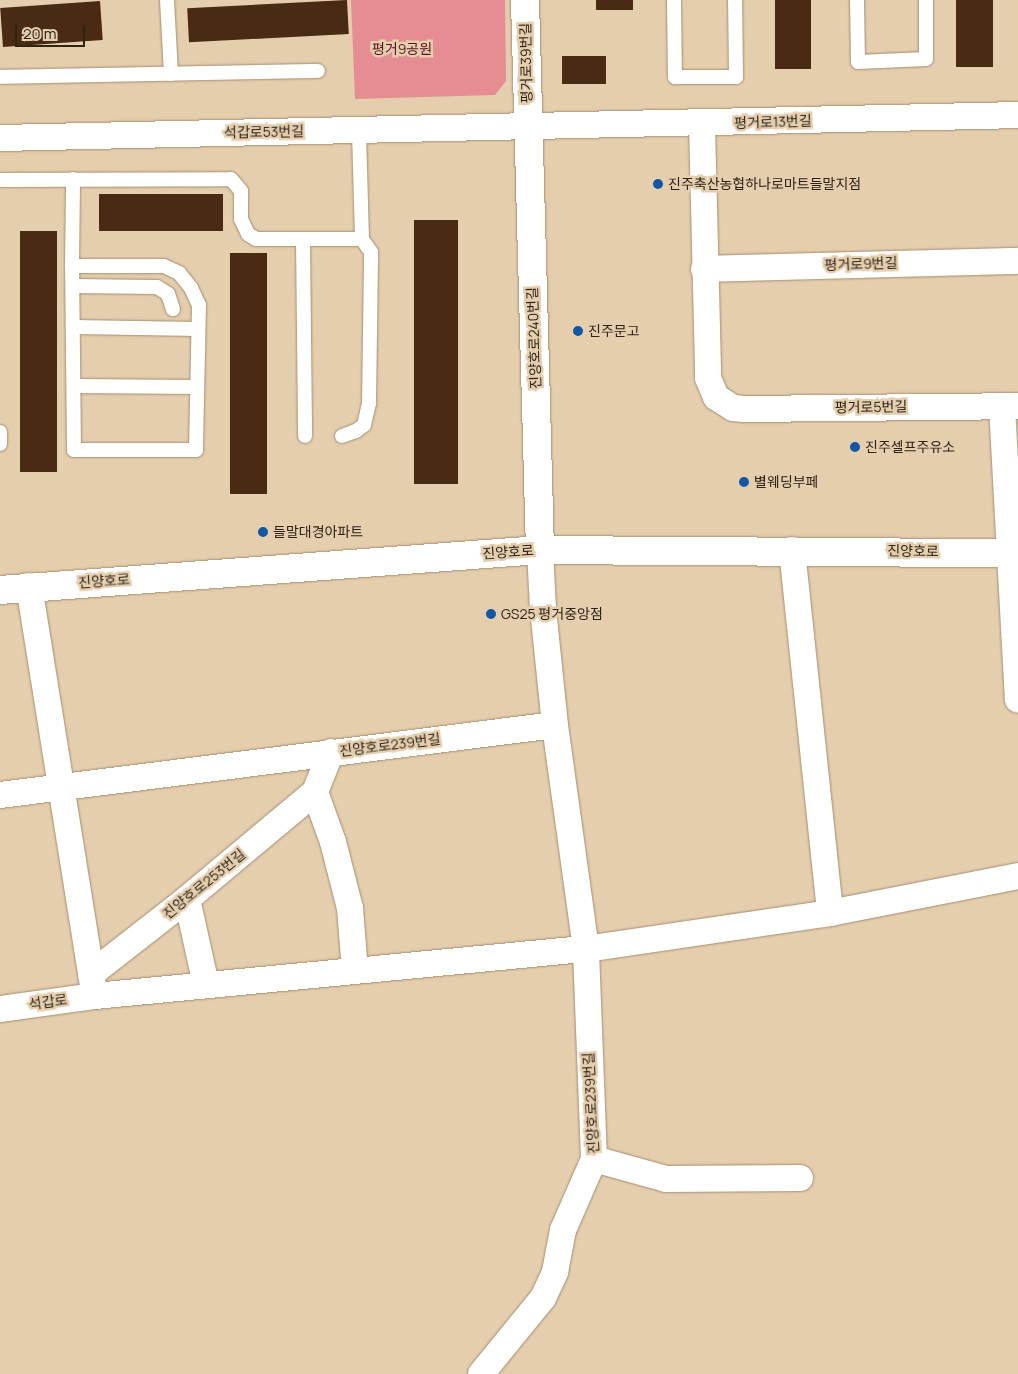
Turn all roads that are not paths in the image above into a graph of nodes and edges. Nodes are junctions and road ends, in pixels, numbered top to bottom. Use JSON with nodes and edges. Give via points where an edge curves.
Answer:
{"nodes":[{"id":1,"x":167,"y":0,"type":"edge"},
{"id":2,"x":525,"y":0,"type":"edge"},
{"id":3,"x":674,"y":0,"type":"edge"},
{"id":4,"x":735,"y":0,"type":"edge"},
{"id":5,"x":858,"y":0,"type":"edge"},
{"id":6,"x":926,"y":0,"type":"edge"},
{"id":7,"x":318,"y":71,"type":"dead end"},
{"id":8,"x":171,"y":74,"type":"junction"},
{"id":9,"x":0,"y":77,"type":"edge"},
{"id":10,"x":1018,"y":115,"type":"edge"},
{"id":11,"x":702,"y":124,"type":"junction"},
{"id":12,"x":527,"y":127,"type":"junction"},
{"id":13,"x":359,"y":130,"type":"junction"},
{"id":14,"x":0,"y":138,"type":"edge"},
{"id":15,"x":0,"y":180,"type":"edge"},
{"id":16,"x":73,"y":180,"type":"junction"},
{"id":17,"x":303,"y":239,"type":"junction"},
{"id":18,"x":362,"y":239,"type":"junction"},
{"id":19,"x":1018,"y":261,"type":"edge"},
{"id":20,"x":72,"y":266,"type":"junction"},
{"id":21,"x":704,"y":269,"type":"junction"},
{"id":22,"x":73,"y":286,"type":"junction"},
{"id":23,"x":173,"y":309,"type":"dead end"},
{"id":24,"x":74,"y":327,"type":"junction"},
{"id":25,"x":198,"y":329,"type":"junction"},
{"id":26,"x":74,"y":386,"type":"junction"},
{"id":27,"x":196,"y":387,"type":"junction"},
{"id":28,"x":1010,"y":406,"type":"edge"},
{"id":29,"x":0,"y":432,"type":"edge"},
{"id":30,"x":305,"y":436,"type":"dead end"},
{"id":31,"x":342,"y":436,"type":"dead end"},
{"id":32,"x":0,"y":444,"type":"edge"},
{"id":33,"x":540,"y":550,"type":"junction"},
{"id":34,"x":792,"y":550,"type":"junction"},
{"id":35,"x":1014,"y":552,"type":"edge"},
{"id":36,"x":29,"y":586,"type":"junction"},
{"id":37,"x":0,"y":590,"type":"edge"},
{"id":38,"x":1018,"y":700,"type":"edge"},
{"id":39,"x":555,"y":725,"type":"junction"},
{"id":40,"x":331,"y":752,"type":"junction"},
{"id":41,"x":62,"y":788,"type":"junction"},
{"id":42,"x":315,"y":792,"type":"junction"},
{"id":43,"x":0,"y":796,"type":"edge"},
{"id":44,"x":1018,"y":876,"type":"edge"},
{"id":45,"x":187,"y":900,"type":"junction"},
{"id":46,"x":830,"y":913,"type":"junction"},
{"id":47,"x":586,"y":949,"type":"junction"},
{"id":48,"x":355,"y":971,"type":"junction"},
{"id":49,"x":93,"y":985,"type":"junction"},
{"id":50,"x":206,"y":985,"type":"junction"},
{"id":51,"x":0,"y":1009,"type":"edge"},
{"id":52,"x":594,"y":1159,"type":"junction"},
{"id":53,"x":800,"y":1178,"type":"dead end"},
{"id":54,"x":481,"y":1374,"type":"edge"}],
"edges":[{"from":1,"to":8,"type":"lane"},
{"from":2,"to":12,"type":"street","name":"평거로39번길"},
{"from":3,"to":4,"type":"lane","via":[[675,77],[736,77]]},
{"from":5,"to":6,"type":"lane","via":[[858,62],[926,59]]},
{"from":7,"to":8,"type":"lane"},
{"from":8,"to":9,"type":"lane"},
{"from":10,"to":11,"type":"street","name":"평거로13번길"},
{"from":11,"to":12,"type":"street","name":"평거로13번길"},
{"from":11,"to":21,"type":"street"},
{"from":12,"to":13,"type":"street","name":"석갑로53번길"},
{"from":12,"to":33,"type":"street","name":"진양호로240번길"},
{"from":13,"to":14,"type":"street","name":"석갑로53번길"},
{"from":13,"to":18,"type":"lane"},
{"from":15,"to":16,"type":"lane"},
{"from":16,"to":17,"type":"lane","via":[[231,179],[241,191],[241,218],[248,234],[256,239]]},
{"from":16,"to":20,"type":"lane"},
{"from":17,"to":18,"type":"lane"},
{"from":17,"to":30,"type":"lane"},
{"from":18,"to":31,"type":"lane","via":[[371,252],[369,403],[364,424]]},
{"from":19,"to":21,"type":"street","name":"평거로9번길"},
{"from":20,"to":22,"type":"lane"},
{"from":20,"to":25,"type":"lane","via":[[164,266],[179,273],[198,305]]},
{"from":21,"to":28,"type":"street","name":"평거로5번길","via":[[708,378],[713,392],[724,404],[744,409]]},
{"from":22,"to":23,"type":"lane","via":[[157,287],[168,294]]},
{"from":22,"to":24,"type":"lane"},
{"from":24,"to":25,"type":"lane"},
{"from":24,"to":26,"type":"lane"},
{"from":25,"to":27,"type":"lane"},
{"from":26,"to":27,"type":"lane"},
{"from":26,"to":27,"type":"lane","via":[[74,450],[196,450]]},
{"from":28,"to":35,"type":"street"},
{"from":29,"to":32,"type":"lane"},
{"from":33,"to":34,"type":"street","name":"진양호로"},
{"from":33,"to":36,"type":"street","name":"진양호로"},
{"from":33,"to":39,"type":"street","name":"진양호로239번길"},
{"from":34,"to":35,"type":"street","name":"진양호로"},
{"from":34,"to":46,"type":"street"},
{"from":35,"to":38,"type":"street"},
{"from":36,"to":37,"type":"street","name":"진양호로"},
{"from":36,"to":41,"type":"street"},
{"from":39,"to":40,"type":"street","name":"진양호로239번길"},
{"from":39,"to":47,"type":"street","name":"진양호로239번길"},
{"from":40,"to":41,"type":"street"},
{"from":40,"to":42,"type":"street","name":"진양호로239번길"},
{"from":41,"to":43,"type":"street"},
{"from":41,"to":49,"type":"street"},
{"from":42,"to":45,"type":"street","name":"진양호로253번길"},
{"from":42,"to":48,"type":"street","via":[[333,842],[350,908]]},
{"from":44,"to":46,"type":"street"},
{"from":45,"to":49,"type":"street","name":"진양호로253번길"},
{"from":45,"to":50,"type":"street"},
{"from":46,"to":47,"type":"street"},
{"from":47,"to":48,"type":"street"},
{"from":47,"to":52,"type":"street","name":"진양호로239번길"},
{"from":48,"to":50,"type":"street"},
{"from":49,"to":50,"type":"street"},
{"from":49,"to":51,"type":"street","name":"석갑로"},
{"from":52,"to":53,"type":"street","via":[[666,1179]]},
{"from":52,"to":54,"type":"street","name":"진양호로239번길","via":[[563,1230],[555,1272],[544,1298]]}]}
